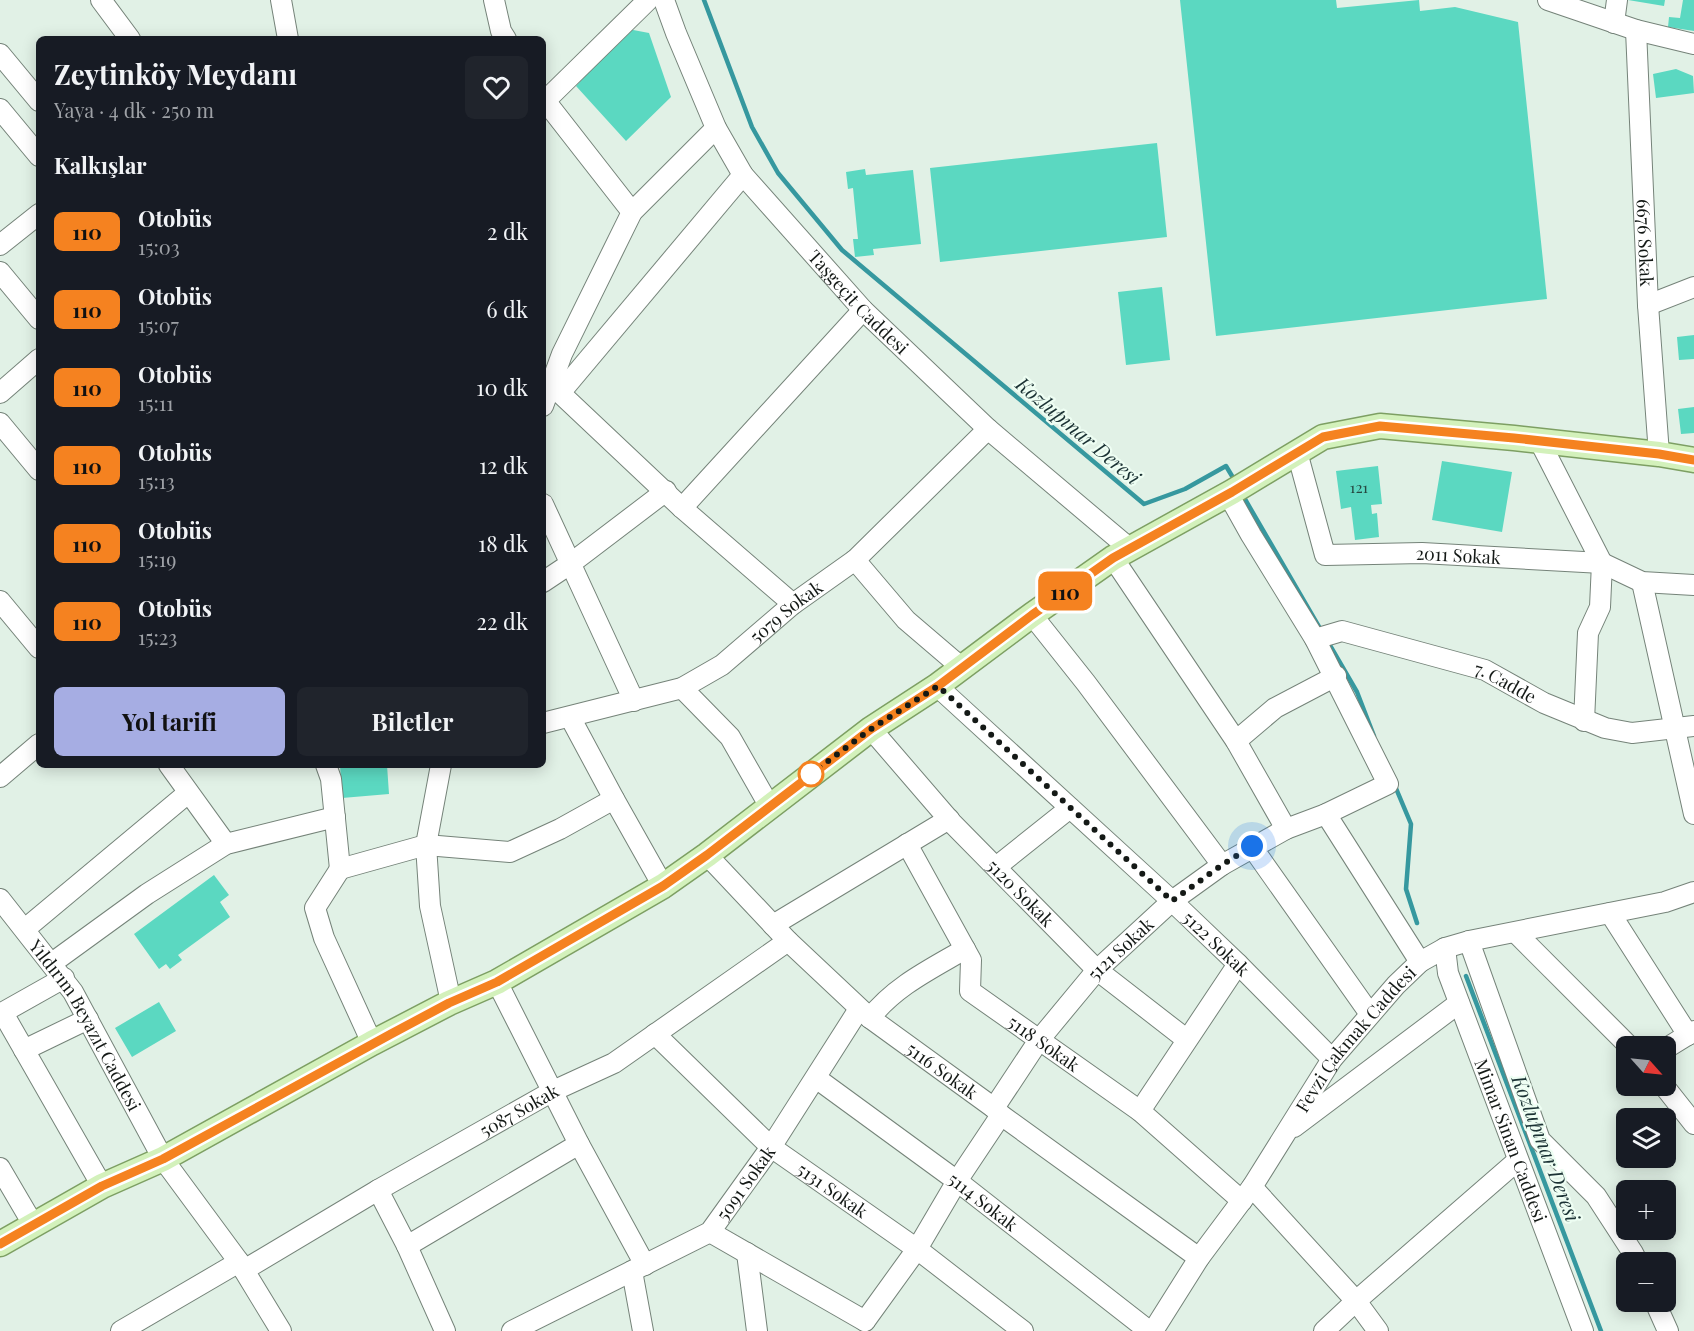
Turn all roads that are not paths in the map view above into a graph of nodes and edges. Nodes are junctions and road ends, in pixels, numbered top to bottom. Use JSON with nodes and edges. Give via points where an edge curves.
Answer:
{"nodes":[{"id":1,"x":101,"y":0,"type":"edge"},
{"id":2,"x":281,"y":0,"type":"edge"},
{"id":3,"x":494,"y":0,"type":"edge"},
{"id":4,"x":648,"y":0,"type":"edge"},
{"id":5,"x":664,"y":0,"type":"edge"},
{"id":6,"x":1548,"y":0,"type":"edge"},
{"id":7,"x":1617,"y":0,"type":"edge"},
{"id":8,"x":1614,"y":23,"type":"junction"},
{"id":9,"x":1636,"y":30,"type":"junction"},
{"id":10,"x":128,"y":36,"type":"edge"},
{"id":11,"x":287,"y":36,"type":"edge"},
{"id":12,"x":504,"y":36,"type":"edge"},
{"id":13,"x":1694,"y":44,"type":"edge"},
{"id":14,"x":0,"y":54,"type":"edge"},
{"id":15,"x":36,"y":97,"type":"edge"},
{"id":16,"x":546,"y":99,"type":"edge"},
{"id":17,"x":546,"y":104,"type":"edge"},
{"id":18,"x":0,"y":109,"type":"edge"},
{"id":19,"x":716,"y":128,"type":"junction"},
{"id":20,"x":36,"y":152,"type":"edge"},
{"id":21,"x":742,"y":175,"type":"junction"},
{"id":22,"x":632,"y":212,"type":"junction"},
{"id":23,"x":36,"y":216,"type":"edge"},
{"id":24,"x":0,"y":245,"type":"edge"},
{"id":25,"x":0,"y":272,"type":"edge"},
{"id":26,"x":1694,"y":286,"type":"edge"},
{"id":27,"x":1648,"y":306,"type":"junction"},
{"id":28,"x":863,"y":310,"type":"junction"},
{"id":29,"x":36,"y":315,"type":"edge"},
{"id":30,"x":36,"y":362,"type":"edge"},
{"id":31,"x":0,"y":393,"type":"edge"},
{"id":32,"x":549,"y":393,"type":"edge"},
{"id":33,"x":0,"y":423,"type":"edge"},
{"id":34,"x":988,"y":429,"type":"junction"},
{"id":35,"x":1540,"y":442,"type":"junction"},
{"id":36,"x":1297,"y":452,"type":"junction"},
{"id":37,"x":1659,"y":454,"type":"junction"},
{"id":38,"x":1694,"y":460,"type":"edge"},
{"id":39,"x":36,"y":466,"type":"edge"},
{"id":40,"x":1237,"y":489,"type":"junction"},
{"id":41,"x":666,"y":491,"type":"junction"},
{"id":42,"x":682,"y":508,"type":"junction"},
{"id":43,"x":546,"y":511,"type":"edge"},
{"id":44,"x":1121,"y":553,"type":"junction"},
{"id":45,"x":855,"y":560,"type":"junction"},
{"id":46,"x":1602,"y":563,"type":"junction"},
{"id":47,"x":570,"y":564,"type":"junction"},
{"id":48,"x":546,"y":580,"type":"edge"},
{"id":49,"x":1642,"y":582,"type":"junction"},
{"id":50,"x":1694,"y":585,"type":"edge"},
{"id":51,"x":793,"y":604,"type":"junction"},
{"id":52,"x":3,"y":611,"type":"edge"},
{"id":53,"x":1032,"y":615,"type":"junction"},
{"id":54,"x":1319,"y":638,"type":"junction"},
{"id":55,"x":36,"y":645,"type":"edge"},
{"id":56,"x":961,"y":667,"type":"junction"},
{"id":57,"x":1336,"y":676,"type":"junction"},
{"id":58,"x":938,"y":686,"type":"junction"},
{"id":59,"x":682,"y":688,"type":"junction"},
{"id":60,"x":634,"y":701,"type":"junction"},
{"id":61,"x":570,"y":717,"type":"junction"},
{"id":62,"x":1584,"y":721,"type":"junction"},
{"id":63,"x":546,"y":722,"type":"edge"},
{"id":64,"x":1694,"y":726,"type":"edge"},
{"id":65,"x":1673,"y":727,"type":"junction"},
{"id":66,"x":871,"y":729,"type":"junction"},
{"id":67,"x":1236,"y":741,"type":"junction"},
{"id":68,"x":36,"y":746,"type":"edge"},
{"id":69,"x":171,"y":768,"type":"edge"},
{"id":70,"x":327,"y":768,"type":"edge"},
{"id":71,"x":440,"y":768,"type":"edge"},
{"id":72,"x":1,"y":775,"type":"edge"},
{"id":73,"x":188,"y":793,"type":"junction"},
{"id":74,"x":614,"y":799,"type":"junction"},
{"id":75,"x":770,"y":807,"type":"junction"},
{"id":76,"x":1070,"y":808,"type":"junction"},
{"id":77,"x":1326,"y":814,"type":"junction"},
{"id":78,"x":1694,"y":814,"type":"edge"},
{"id":79,"x":335,"y":817,"type":"junction"},
{"id":80,"x":949,"y":819,"type":"junction"},
{"id":81,"x":1286,"y":829,"type":"junction"},
{"id":82,"x":226,"y":844,"type":"junction"},
{"id":83,"x":908,"y":844,"type":"junction"},
{"id":84,"x":426,"y":845,"type":"junction"},
{"id":85,"x":1252,"y":846,"type":"junction"},
{"id":86,"x":707,"y":855,"type":"junction"},
{"id":87,"x":1222,"y":865,"type":"junction"},
{"id":88,"x":996,"y":867,"type":"junction"},
{"id":89,"x":340,"y":868,"type":"junction"},
{"id":90,"x":663,"y":886,"type":"junction"},
{"id":91,"x":1694,"y":892,"type":"edge"},
{"id":92,"x":0,"y":898,"type":"edge"},
{"id":93,"x":1172,"y":901,"type":"junction"},
{"id":94,"x":1665,"y":902,"type":"junction"},
{"id":95,"x":1694,"y":905,"type":"edge"},
{"id":96,"x":1610,"y":913,"type":"junction"},
{"id":97,"x":773,"y":925,"type":"junction"},
{"id":98,"x":25,"y":929,"type":"junction"},
{"id":99,"x":1516,"y":933,"type":"junction"},
{"id":100,"x":788,"y":940,"type":"junction"},
{"id":101,"x":1469,"y":941,"type":"junction"},
{"id":102,"x":1445,"y":948,"type":"junction"},
{"id":103,"x":965,"y":949,"type":"junction"},
{"id":104,"x":1420,"y":962,"type":"junction"},
{"id":105,"x":1238,"y":964,"type":"junction"},
{"id":106,"x":1097,"y":970,"type":"junction"},
{"id":107,"x":58,"y":971,"type":"junction"},
{"id":108,"x":497,"y":982,"type":"junction"},
{"id":109,"x":451,"y":1002,"type":"junction"},
{"id":110,"x":1459,"y":1003,"type":"junction"},
{"id":111,"x":865,"y":1013,"type":"junction"},
{"id":112,"x":1,"y":1014,"type":"edge"},
{"id":113,"x":1370,"y":1014,"type":"junction"},
{"id":114,"x":88,"y":1019,"type":"junction"},
{"id":115,"x":1691,"y":1033,"type":"edge"},
{"id":116,"x":656,"y":1034,"type":"junction"},
{"id":117,"x":1619,"y":1036,"type":"edge"},
{"id":118,"x":1186,"y":1039,"type":"junction"},
{"id":119,"x":1039,"y":1040,"type":"junction"},
{"id":120,"x":1676,"y":1042,"type":"edge"},
{"id":121,"x":372,"y":1044,"type":"junction"},
{"id":122,"x":24,"y":1050,"type":"junction"},
{"id":123,"x":1332,"y":1059,"type":"junction"},
{"id":124,"x":816,"y":1077,"type":"junction"},
{"id":125,"x":553,"y":1091,"type":"junction"},
{"id":126,"x":1672,"y":1096,"type":"edge"},
{"id":127,"x":1140,"y":1111,"type":"junction"},
{"id":128,"x":997,"y":1112,"type":"junction"},
{"id":129,"x":1694,"y":1124,"type":"edge"},
{"id":130,"x":1285,"y":1134,"type":"junction"},
{"id":131,"x":579,"y":1143,"type":"junction"},
{"id":132,"x":771,"y":1147,"type":"junction"},
{"id":133,"x":163,"y":1159,"type":"junction"},
{"id":134,"x":1517,"y":1161,"type":"junction"},
{"id":135,"x":0,"y":1168,"type":"edge"},
{"id":136,"x":957,"y":1181,"type":"junction"},
{"id":137,"x":102,"y":1186,"type":"junction"},
{"id":138,"x":378,"y":1190,"type":"junction"},
{"id":139,"x":1247,"y":1194,"type":"junction"},
{"id":140,"x":34,"y":1226,"type":"junction"},
{"id":141,"x":710,"y":1232,"type":"junction"},
{"id":142,"x":0,"y":1244,"type":"edge"},
{"id":143,"x":407,"y":1246,"type":"junction"},
{"id":144,"x":917,"y":1249,"type":"junction"},
{"id":145,"x":1633,"y":1252,"type":"edge"},
{"id":146,"x":747,"y":1253,"type":"junction"},
{"id":147,"x":1199,"y":1258,"type":"junction"},
{"id":148,"x":242,"y":1266,"type":"junction"},
{"id":149,"x":639,"y":1268,"type":"junction"},
{"id":150,"x":1356,"y":1301,"type":"junction"},
{"id":151,"x":1659,"y":1312,"type":"edge"},
{"id":152,"x":866,"y":1326,"type":"edge"},
{"id":153,"x":133,"y":1328,"type":"edge"},
{"id":154,"x":281,"y":1331,"type":"edge"},
{"id":155,"x":445,"y":1331,"type":"edge"},
{"id":156,"x":513,"y":1331,"type":"edge"},
{"id":157,"x":643,"y":1331,"type":"edge"},
{"id":158,"x":757,"y":1331,"type":"edge"},
{"id":159,"x":1023,"y":1331,"type":"edge"},
{"id":160,"x":1149,"y":1331,"type":"edge"},
{"id":161,"x":1153,"y":1331,"type":"edge"},
{"id":162,"x":1324,"y":1331,"type":"edge"},
{"id":163,"x":1378,"y":1331,"type":"edge"},
{"id":164,"x":1583,"y":1331,"type":"edge"},
{"id":165,"x":1668,"y":1331,"type":"edge"}],
"edges":[{"from":1,"to":10,"type":"street"},
{"from":2,"to":11,"type":"street"},
{"from":3,"to":12,"type":"street"},
{"from":4,"to":16,"type":"street"},
{"from":5,"to":19,"type":"street","name":"Taşgeçit Caddesi"},
{"from":6,"to":8,"type":"street"},
{"from":7,"to":8,"type":"street"},
{"from":8,"to":9,"type":"street"},
{"from":9,"to":13,"type":"street"},
{"from":9,"to":27,"type":"street","name":"6676 Sokak"},
{"from":14,"to":15,"type":"street"},
{"from":17,"to":22,"type":"street"},
{"from":18,"to":20,"type":"street"},
{"from":19,"to":21,"type":"street","name":"Taşgeçit Caddesi"},
{"from":19,"to":22,"type":"street"},
{"from":21,"to":28,"type":"street","name":"Taşgeçit Caddesi"},
{"from":21,"to":32,"type":"street"},
{"from":22,"to":32,"type":"street","via":[[562,354]]},
{"from":23,"to":24,"type":"street"},
{"from":25,"to":29,"type":"street"},
{"from":26,"to":27,"type":"street"},
{"from":27,"to":37,"type":"street","name":"6676 Sokak"},
{"from":28,"to":34,"type":"street","name":"Taşgeçit Caddesi"},
{"from":28,"to":42,"type":"street"},
{"from":30,"to":31,"type":"street"},
{"from":32,"to":41,"type":"street"},
{"from":33,"to":39,"type":"street"},
{"from":34,"to":44,"type":"street","name":"Taşgeçit Caddesi"},
{"from":34,"to":45,"type":"street","name":"5079 Sokak"},
{"from":35,"to":36,"type":"main road","via":[[1380,426],[1323,437]]},
{"from":35,"to":37,"type":"main road"},
{"from":35,"to":46,"type":"street"},
{"from":36,"to":40,"type":"main road"},
{"from":36,"to":46,"type":"street","name":"2011 Sokak","via":[[1325,555],[1422,553]]},
{"from":37,"to":38,"type":"main road"},
{"from":40,"to":44,"type":"main road"},
{"from":40,"to":54,"type":"street","via":[[1251,535]]},
{"from":41,"to":42,"type":"street"},
{"from":41,"to":47,"type":"street"},
{"from":42,"to":51,"type":"street"},
{"from":43,"to":47,"type":"street"},
{"from":44,"to":53,"type":"main road"},
{"from":44,"to":67,"type":"street","name":"Taşgeçit Caddesi"},
{"from":45,"to":51,"type":"street","name":"5079 Sokak"},
{"from":45,"to":56,"type":"street","via":[[906,620]]},
{"from":46,"to":49,"type":"street","name":"2011 Sokak"},
{"from":46,"to":62,"type":"street","via":[[1600,607],[1588,633]]},
{"from":47,"to":48,"type":"street"},
{"from":47,"to":60,"type":"street"},
{"from":49,"to":50,"type":"street","name":"2011 Sokak"},
{"from":49,"to":65,"type":"street"},
{"from":51,"to":59,"type":"street","name":"5079 Sokak","via":[[722,665]]},
{"from":52,"to":55,"type":"street"},
{"from":53,"to":56,"type":"main road"},
{"from":53,"to":87,"type":"street"},
{"from":54,"to":57,"type":"street"},
{"from":54,"to":62,"type":"street","name":"7. Cadde","via":[[1341,631],[1485,670]]},
{"from":56,"to":58,"type":"main road"},
{"from":57,"to":67,"type":"street","via":[[1275,708]]},
{"from":57,"to":77,"type":"street","name":"5121 Sokak","via":[[1388,784]]},
{"from":58,"to":66,"type":"main road"},
{"from":58,"to":76,"type":"street","name":"5122 Sokak"},
{"from":59,"to":60,"type":"street","name":"5079 Sokak"},
{"from":59,"to":75,"type":"street","via":[[730,737]]},
{"from":60,"to":61,"type":"street","name":"5079 Sokak"},
{"from":61,"to":63,"type":"street","name":"5079 Sokak"},
{"from":61,"to":74,"type":"street"},
{"from":62,"to":65,"type":"street","name":"7. Cadde","via":[[1632,733]]},
{"from":64,"to":65,"type":"street","name":"7. Cadde"},
{"from":65,"to":78,"type":"street"},
{"from":66,"to":75,"type":"main road"},
{"from":66,"to":80,"type":"street","name":"5120 Sokak"},
{"from":67,"to":81,"type":"street","name":"Taşgeçit Caddesi"},
{"from":68,"to":72,"type":"street"},
{"from":69,"to":73,"type":"street"},
{"from":70,"to":79,"type":"street"},
{"from":71,"to":84,"type":"street"},
{"from":73,"to":82,"type":"street"},
{"from":73,"to":98,"type":"street"},
{"from":74,"to":84,"type":"street","via":[[510,852]]},
{"from":74,"to":90,"type":"street"},
{"from":75,"to":86,"type":"main road"},
{"from":76,"to":88,"type":"street"},
{"from":76,"to":93,"type":"street","name":"5122 Sokak"},
{"from":77,"to":81,"type":"street","name":"5121 Sokak"},
{"from":77,"to":104,"type":"street"},
{"from":79,"to":82,"type":"street"},
{"from":79,"to":89,"type":"street"},
{"from":80,"to":83,"type":"street"},
{"from":80,"to":88,"type":"street","name":"5120 Sokak"},
{"from":81,"to":85,"type":"street","name":"5121 Sokak"},
{"from":82,"to":107,"type":"street","via":[[147,894]]},
{"from":83,"to":97,"type":"street"},
{"from":83,"to":103,"type":"street","name":"5118 Sokak"},
{"from":84,"to":89,"type":"street"},
{"from":84,"to":109,"type":"street","via":[[430,906]]},
{"from":85,"to":87,"type":"street","name":"5121 Sokak"},
{"from":85,"to":113,"type":"street"},
{"from":86,"to":90,"type":"main road"},
{"from":86,"to":97,"type":"street","name":"5116 Sokak"},
{"from":87,"to":93,"type":"street","name":"5121 Sokak"},
{"from":88,"to":106,"type":"street","name":"5120 Sokak"},
{"from":89,"to":121,"type":"street","via":[[315,908],[324,938]]},
{"from":90,"to":108,"type":"main road"},
{"from":91,"to":94,"type":"street"},
{"from":92,"to":98,"type":"street","name":"Yıldırım Beyazıt Caddesi"},
{"from":93,"to":105,"type":"street","name":"5122 Sokak"},
{"from":93,"to":106,"type":"street","name":"5121 Sokak"},
{"from":94,"to":95,"type":"street"},
{"from":94,"to":96,"type":"street","name":"Fevzi Çakmak Caddesi"},
{"from":96,"to":99,"type":"street","name":"Fevzi Çakmak Caddesi"},
{"from":96,"to":115,"type":"street"},
{"from":97,"to":100,"type":"street","name":"5116 Sokak"},
{"from":98,"to":107,"type":"street","name":"Yıldırım Beyazıt Caddesi"},
{"from":99,"to":101,"type":"street","name":"Fevzi Çakmak Caddesi"},
{"from":99,"to":117,"type":"street"},
{"from":100,"to":111,"type":"street","name":"5116 Sokak"},
{"from":100,"to":116,"type":"street","name":"5087 Sokak"},
{"from":101,"to":102,"type":"street","name":"Fevzi Çakmak Caddesi"},
{"from":101,"to":145,"type":"street","via":[[1540,1140],[1596,1196]]},
{"from":102,"to":104,"type":"street","name":"Fevzi Çakmak Caddesi"},
{"from":102,"to":110,"type":"street","name":"Mimar Sinan Caddesi","via":[[1448,973]]},
{"from":103,"to":111,"type":"street","name":"5091 Sokak"},
{"from":103,"to":119,"type":"street","name":"5118 Sokak","via":[[971,960],[970,991]]},
{"from":104,"to":113,"type":"street","name":"Fevzi Çakmak Caddesi"},
{"from":105,"to":118,"type":"street"},
{"from":105,"to":123,"type":"street","name":"5122 Sokak"},
{"from":106,"to":118,"type":"street","name":"5120 Sokak"},
{"from":106,"to":119,"type":"street","name":"5121 Sokak"},
{"from":107,"to":112,"type":"street"},
{"from":107,"to":114,"type":"street","name":"Yıldırım Beyazıt Caddesi"},
{"from":108,"to":109,"type":"main road"},
{"from":108,"to":125,"type":"street"},
{"from":109,"to":121,"type":"main road"},
{"from":110,"to":130,"type":"street"},
{"from":110,"to":134,"type":"street","name":"Mimar Sinan Caddesi"},
{"from":111,"to":124,"type":"street","name":"5091 Sokak"},
{"from":111,"to":128,"type":"street","name":"5116 Sokak"},
{"from":112,"to":122,"type":"street"},
{"from":113,"to":123,"type":"street","name":"Fevzi Çakmak Caddesi"},
{"from":114,"to":122,"type":"street"},
{"from":114,"to":133,"type":"street","name":"Yıldırım Beyazıt Caddesi"},
{"from":115,"to":120,"type":"street"},
{"from":116,"to":125,"type":"street","name":"5087 Sokak","via":[[614,1063]]},
{"from":116,"to":132,"type":"street","name":"5131 Sokak"},
{"from":118,"to":127,"type":"street"},
{"from":119,"to":127,"type":"street","name":"5118 Sokak"},
{"from":119,"to":128,"type":"street","name":"5121 Sokak"},
{"from":121,"to":133,"type":"main road"},
{"from":122,"to":137,"type":"street"},
{"from":123,"to":130,"type":"street","name":"Fevzi Çakmak Caddesi"},
{"from":124,"to":132,"type":"street","name":"5091 Sokak"},
{"from":124,"to":136,"type":"street","name":"5114 Sokak"},
{"from":125,"to":131,"type":"street"},
{"from":125,"to":138,"type":"street","name":"5087 Sokak"},
{"from":126,"to":129,"type":"street"},
{"from":127,"to":139,"type":"street","name":"5118 Sokak"},
{"from":128,"to":136,"type":"street","name":"5121 Sokak"},
{"from":128,"to":147,"type":"street","name":"5116 Sokak"},
{"from":130,"to":139,"type":"street","name":"Fevzi Çakmak Caddesi"},
{"from":131,"to":143,"type":"street"},
{"from":131,"to":149,"type":"street"},
{"from":132,"to":141,"type":"street","name":"5091 Sokak"},
{"from":132,"to":144,"type":"street","name":"5131 Sokak"},
{"from":133,"to":137,"type":"main road"},
{"from":133,"to":148,"type":"street","name":"Yıldırım Beyazıt Caddesi"},
{"from":134,"to":150,"type":"street"},
{"from":134,"to":164,"type":"street","name":"Mimar Sinan Caddesi"},
{"from":135,"to":140,"type":"street"},
{"from":136,"to":144,"type":"street","name":"5121 Sokak"},
{"from":136,"to":160,"type":"street","name":"5114 Sokak"},
{"from":137,"to":140,"type":"main road"},
{"from":138,"to":143,"type":"street"},
{"from":138,"to":148,"type":"street","name":"5087 Sokak"},
{"from":139,"to":147,"type":"street","name":"Fevzi Çakmak Caddesi"},
{"from":139,"to":150,"type":"street","name":"5118 Sokak"},
{"from":140,"to":142,"type":"main road"},
{"from":141,"to":146,"type":"street"},
{"from":141,"to":149,"type":"street","name":"5091 Sokak"},
{"from":143,"to":155,"type":"street"},
{"from":144,"to":152,"type":"street","name":"5121 Sokak"},
{"from":144,"to":159,"type":"street","name":"5131 Sokak"},
{"from":146,"to":152,"type":"street"},
{"from":146,"to":158,"type":"street"},
{"from":147,"to":161,"type":"street","name":"Fevzi Çakmak Caddesi"},
{"from":148,"to":153,"type":"street","name":"5087 Sokak"},
{"from":148,"to":154,"type":"street","name":"Yıldırım Beyazıt Caddesi"},
{"from":149,"to":156,"type":"street","name":"5091 Sokak"},
{"from":149,"to":157,"type":"street"},
{"from":150,"to":162,"type":"street"},
{"from":150,"to":163,"type":"street","name":"5118 Sokak"},
{"from":151,"to":165,"type":"street"}]}
